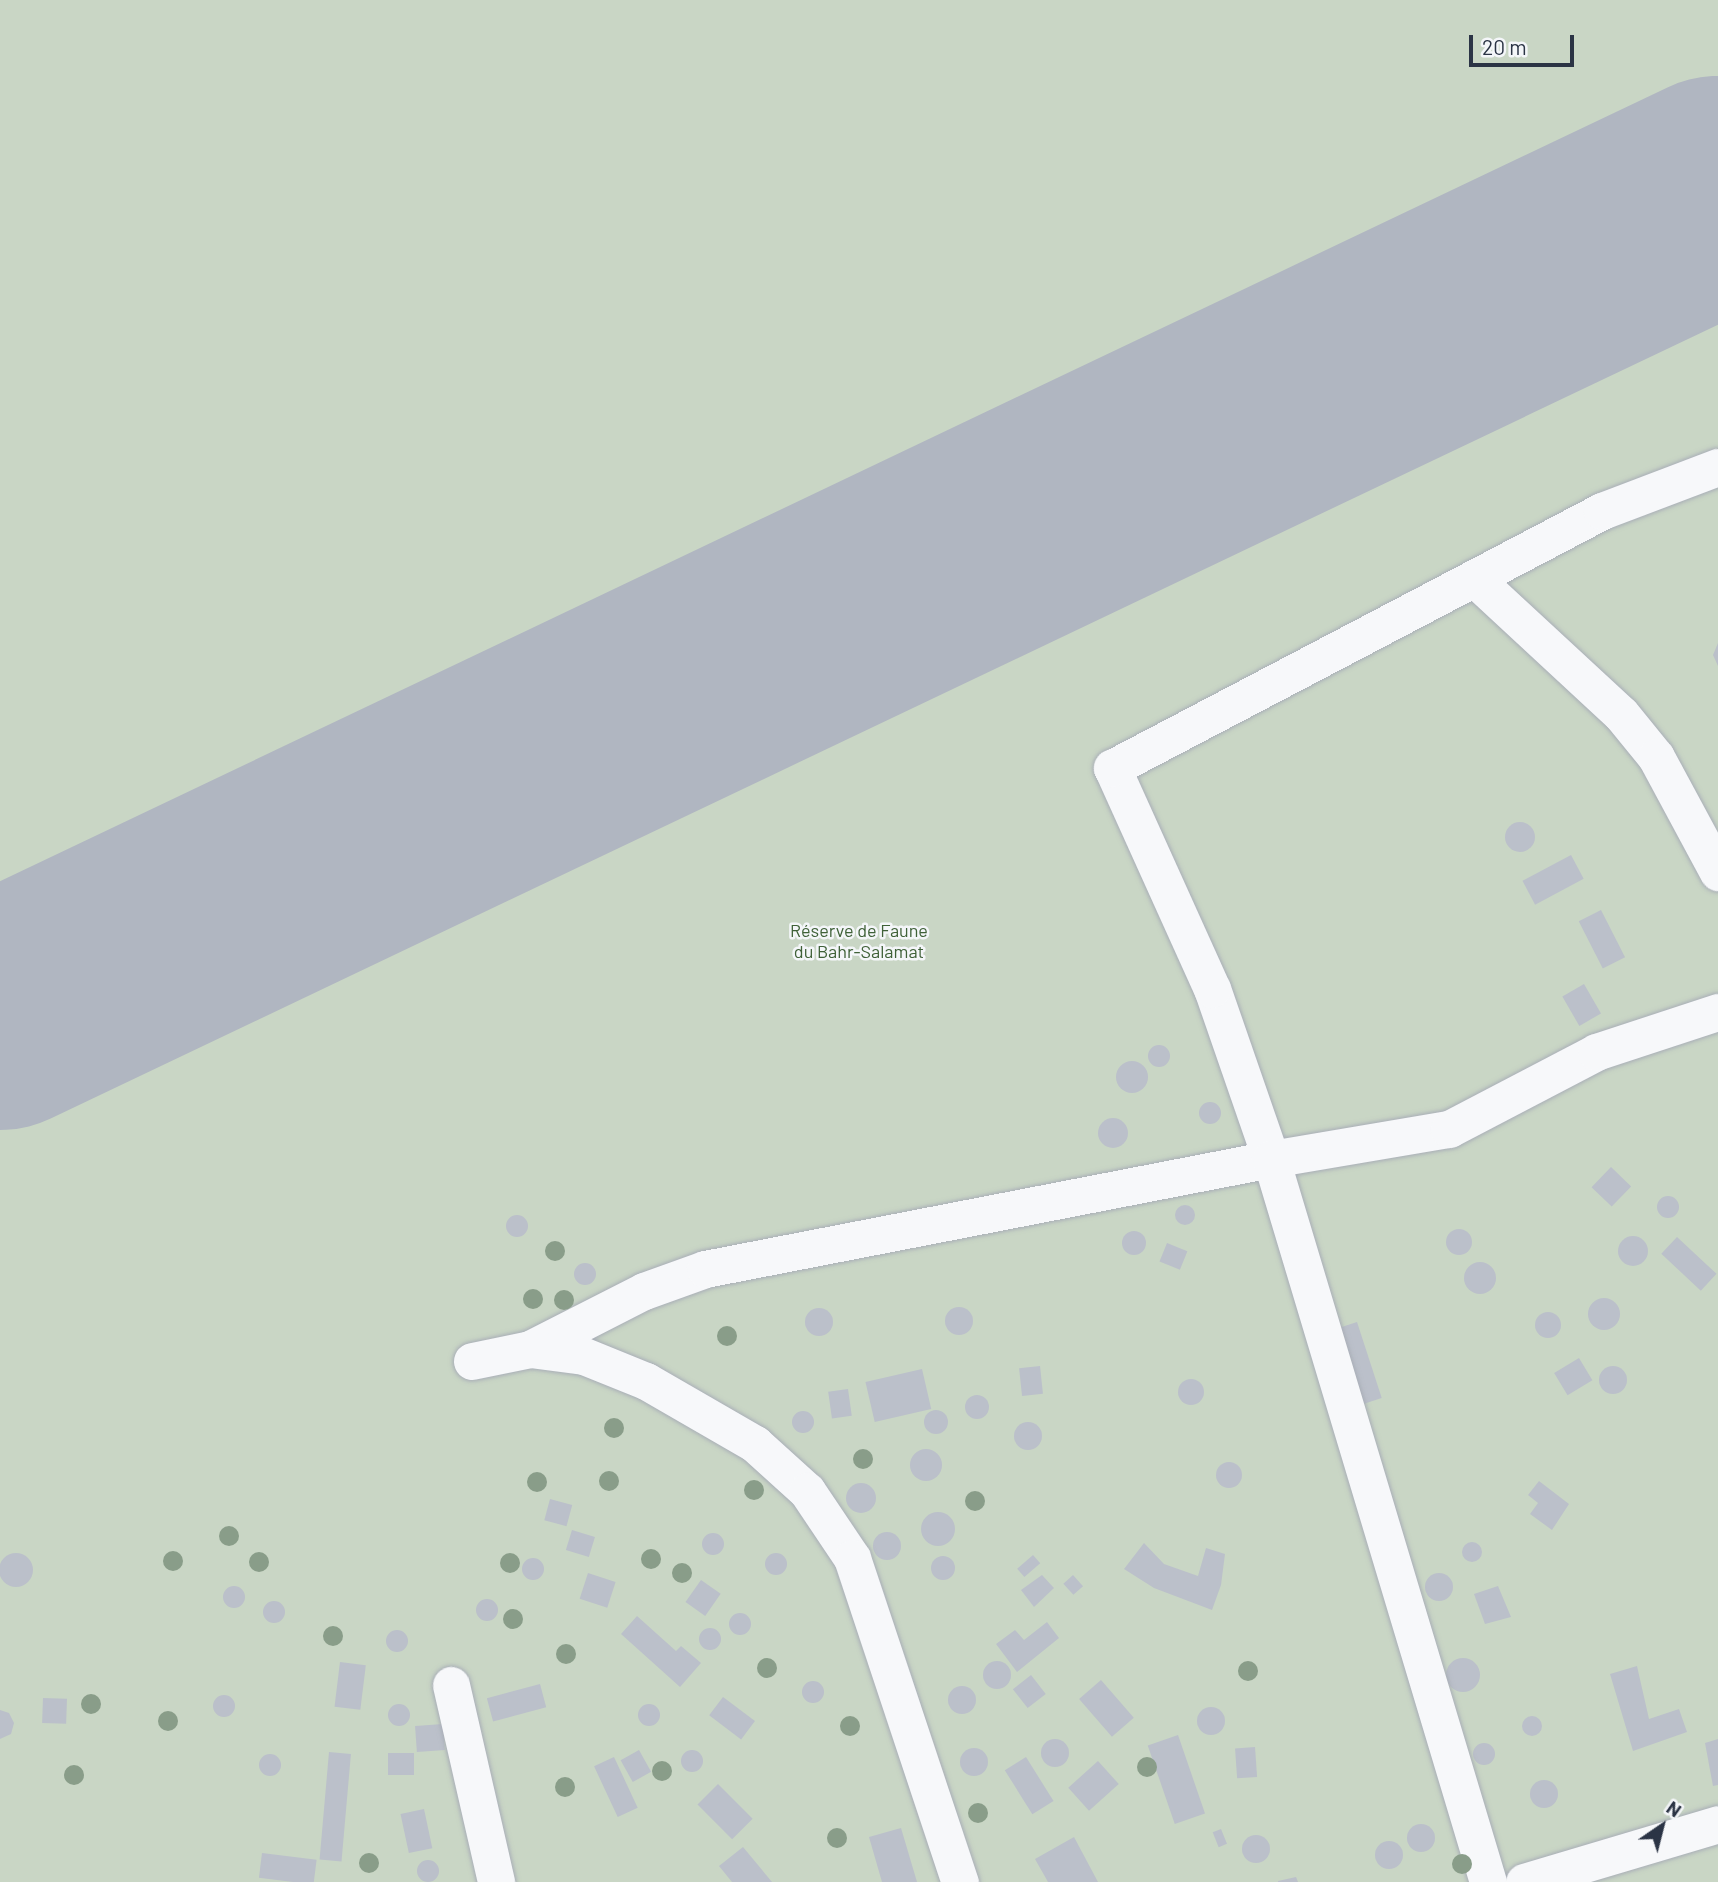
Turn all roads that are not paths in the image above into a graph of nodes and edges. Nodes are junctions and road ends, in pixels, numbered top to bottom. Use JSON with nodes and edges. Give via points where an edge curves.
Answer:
{"nodes":[{"id":1,"x":1718,"y":467,"type":"edge"},
{"id":2,"x":1474,"y":578,"type":"junction"},
{"id":3,"x":1718,"y":872,"type":"edge"},
{"id":4,"x":1718,"y":1012,"type":"edge"},
{"id":5,"x":1271,"y":1159,"type":"junction"},
{"id":6,"x":530,"y":1349,"type":"junction"},
{"id":7,"x":472,"y":1361,"type":"dead end"},
{"id":8,"x":451,"y":1685,"type":"dead end"},
{"id":9,"x":1718,"y":1824,"type":"edge"},
{"id":10,"x":496,"y":1882,"type":"edge"},
{"id":11,"x":960,"y":1882,"type":"edge"},
{"id":12,"x":1488,"y":1882,"type":"edge"},
{"id":13,"x":1524,"y":1882,"type":"edge"}],
"edges":[{"from":1,"to":2,"type":"street","via":[[1602,511]]},
{"from":2,"to":3,"type":"street","via":[[1621,714],[1656,757]]},
{"from":2,"to":5,"type":"street","via":[[1112,768],[1212,989]]},
{"from":4,"to":5,"type":"street","via":[[1596,1052],[1449,1129]]},
{"from":5,"to":6,"type":"street","via":[[705,1269],[644,1291]]},
{"from":5,"to":12,"type":"street"},
{"from":6,"to":7,"type":"street"},
{"from":6,"to":11,"type":"street","via":[[584,1356],[646,1381],[755,1444],[807,1490],[852,1558]]},
{"from":8,"to":10,"type":"street"},
{"from":9,"to":13,"type":"street"}]}
